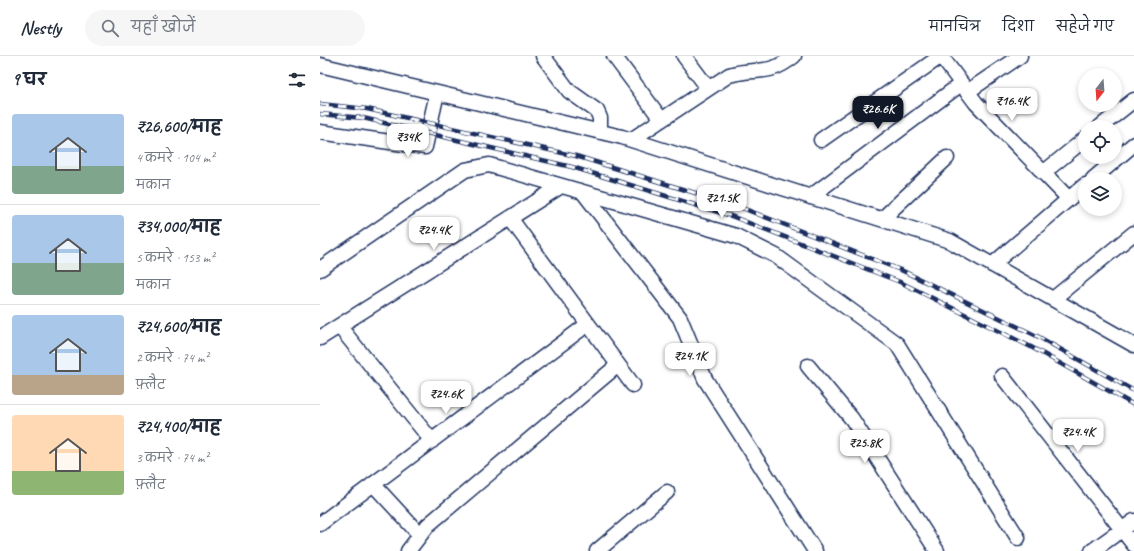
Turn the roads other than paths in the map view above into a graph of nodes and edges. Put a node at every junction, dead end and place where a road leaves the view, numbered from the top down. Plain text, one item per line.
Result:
1 (543, 56) edge
2 (614, 56) edge
3 (684, 56) edge
4 (794, 56) edge
5 (941, 56) edge
6 (1020, 56) edge
7 (320, 64) edge
8 (708, 88) junction
9 (964, 88) junction
10 (437, 93) junction
11 (1134, 100) edge
12 (661, 119) junction
13 (1109, 120) edge
14 (320, 132) edge
15 (600, 132) junction
16 (630, 140) junction
17 (821, 140) dead end
18 (1078, 144) edge
19 (1134, 144) edge
20 (947, 158) dead end
21 (1043, 172) junction
22 (1101, 172) edge
23 (561, 186) junction
24 (583, 192) junction
25 (1078, 192) edge
26 (810, 197) junction
27 (1069, 199) junction
28 (510, 218) junction
29 (882, 219) junction
30 (1134, 233) edge
31 (992, 264) junction
32 (320, 269) edge
33 (1053, 299) junction
34 (588, 324) junction
35 (339, 326) junction
36 (320, 338) edge
37 (1131, 340) edge
38 (618, 364) junction
39 (808, 366) dead end
40 (1002, 376) dead end
41 (633, 385) dead end
42 (432, 441) junction
43 (373, 484) junction
44 (667, 492) dead end
45 (1134, 521) edge
46 (320, 524) edge
47 (1122, 530) junction
48 (420, 535) junction
49 (1018, 538) dead end
50 (1134, 545) edge
51 (408, 551) edge
52 (597, 551) edge
53 (815, 551) edge
54 (937, 551) edge
55 (1092, 551) edge

1 - 15 street
2 - 12 street
3 - 8 street
4 - 8 street
5 - 9 street
5 - 17 street
6 - 9 street
7 - 10 street
8 - 12 street
9 - 21 street
9 - 26 street
10 - 14 street
10 - 15 street
11 - 13 street
12 - 16 street
15 - 16 street
16 - 26 street
18 - 21 street
19 - 22 street
20 - 29 street
21 - 27 street
23 - 24 street
23 - 28 street
23 - 32 street
24 - 49 street
24 - 53 street
25 - 27 street
26 - 29 street
27 - 31 street
28 - 34 street
28 - 35 street
29 - 31 street
30 - 33 street
31 - 33 street
33 - 37 street
34 - 38 street
34 - 42 street
35 - 36 street
35 - 42 street
38 - 41 street
38 - 48 street
39 - 54 street
40 - 47 street
42 - 43 street
43 - 46 street
43 - 48 street
44 - 52 street
45 - 47 street
47 - 50 street
47 - 55 street
48 - 51 street

